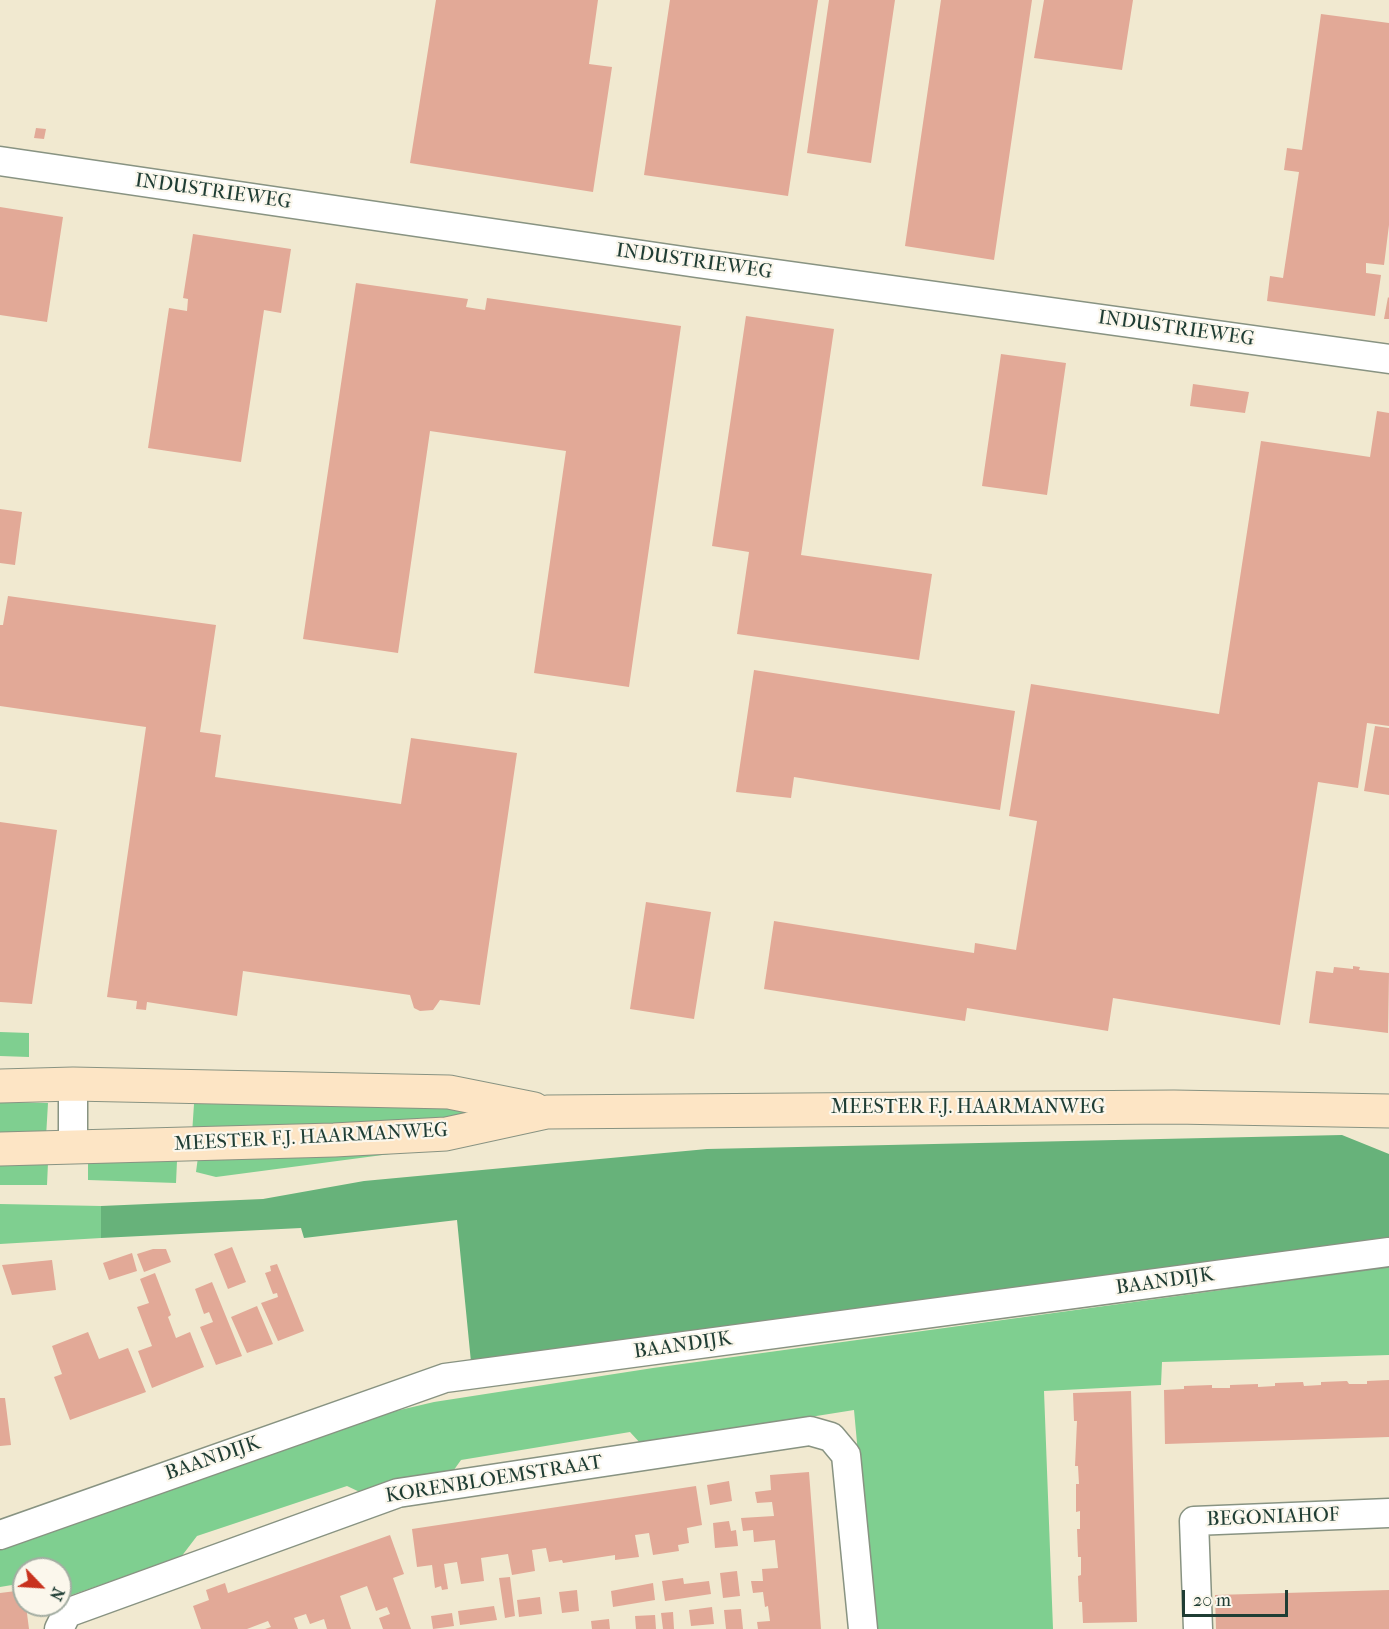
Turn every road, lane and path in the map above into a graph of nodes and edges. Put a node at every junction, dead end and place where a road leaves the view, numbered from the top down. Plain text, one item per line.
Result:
1 (0, 161) edge
2 (1389, 359) edge
3 (74, 1084) junction
4 (0, 1086) edge
5 (1389, 1111) edge
6 (548, 1112) junction
7 (73, 1148) junction
8 (0, 1149) edge
9 (1389, 1252) edge
10 (1389, 1513) edge
11 (0, 1535) edge
12 (63, 1621) edge
13 (863, 1629) edge
14 (1198, 1629) edge

1 - 2 street, INDUSTRIEWEG
3 - 4 main road, MEESTER F.J. HAARMANWEG
3 - 6 main road, MEESTER F.J. HAARMANWEG
3 - 7 street
5 - 6 main road, MEESTER F.J. HAARMANWEG
6 - 7 main road, MEESTER F.J. HAARMANWEG
7 - 8 main road, MEESTER F.J. HAARMANWEG
9 - 11 street, BAANDIJK
10 - 14 street, BEGONIAHOF
12 - 13 street, KORENBLOEMSTRAAT

